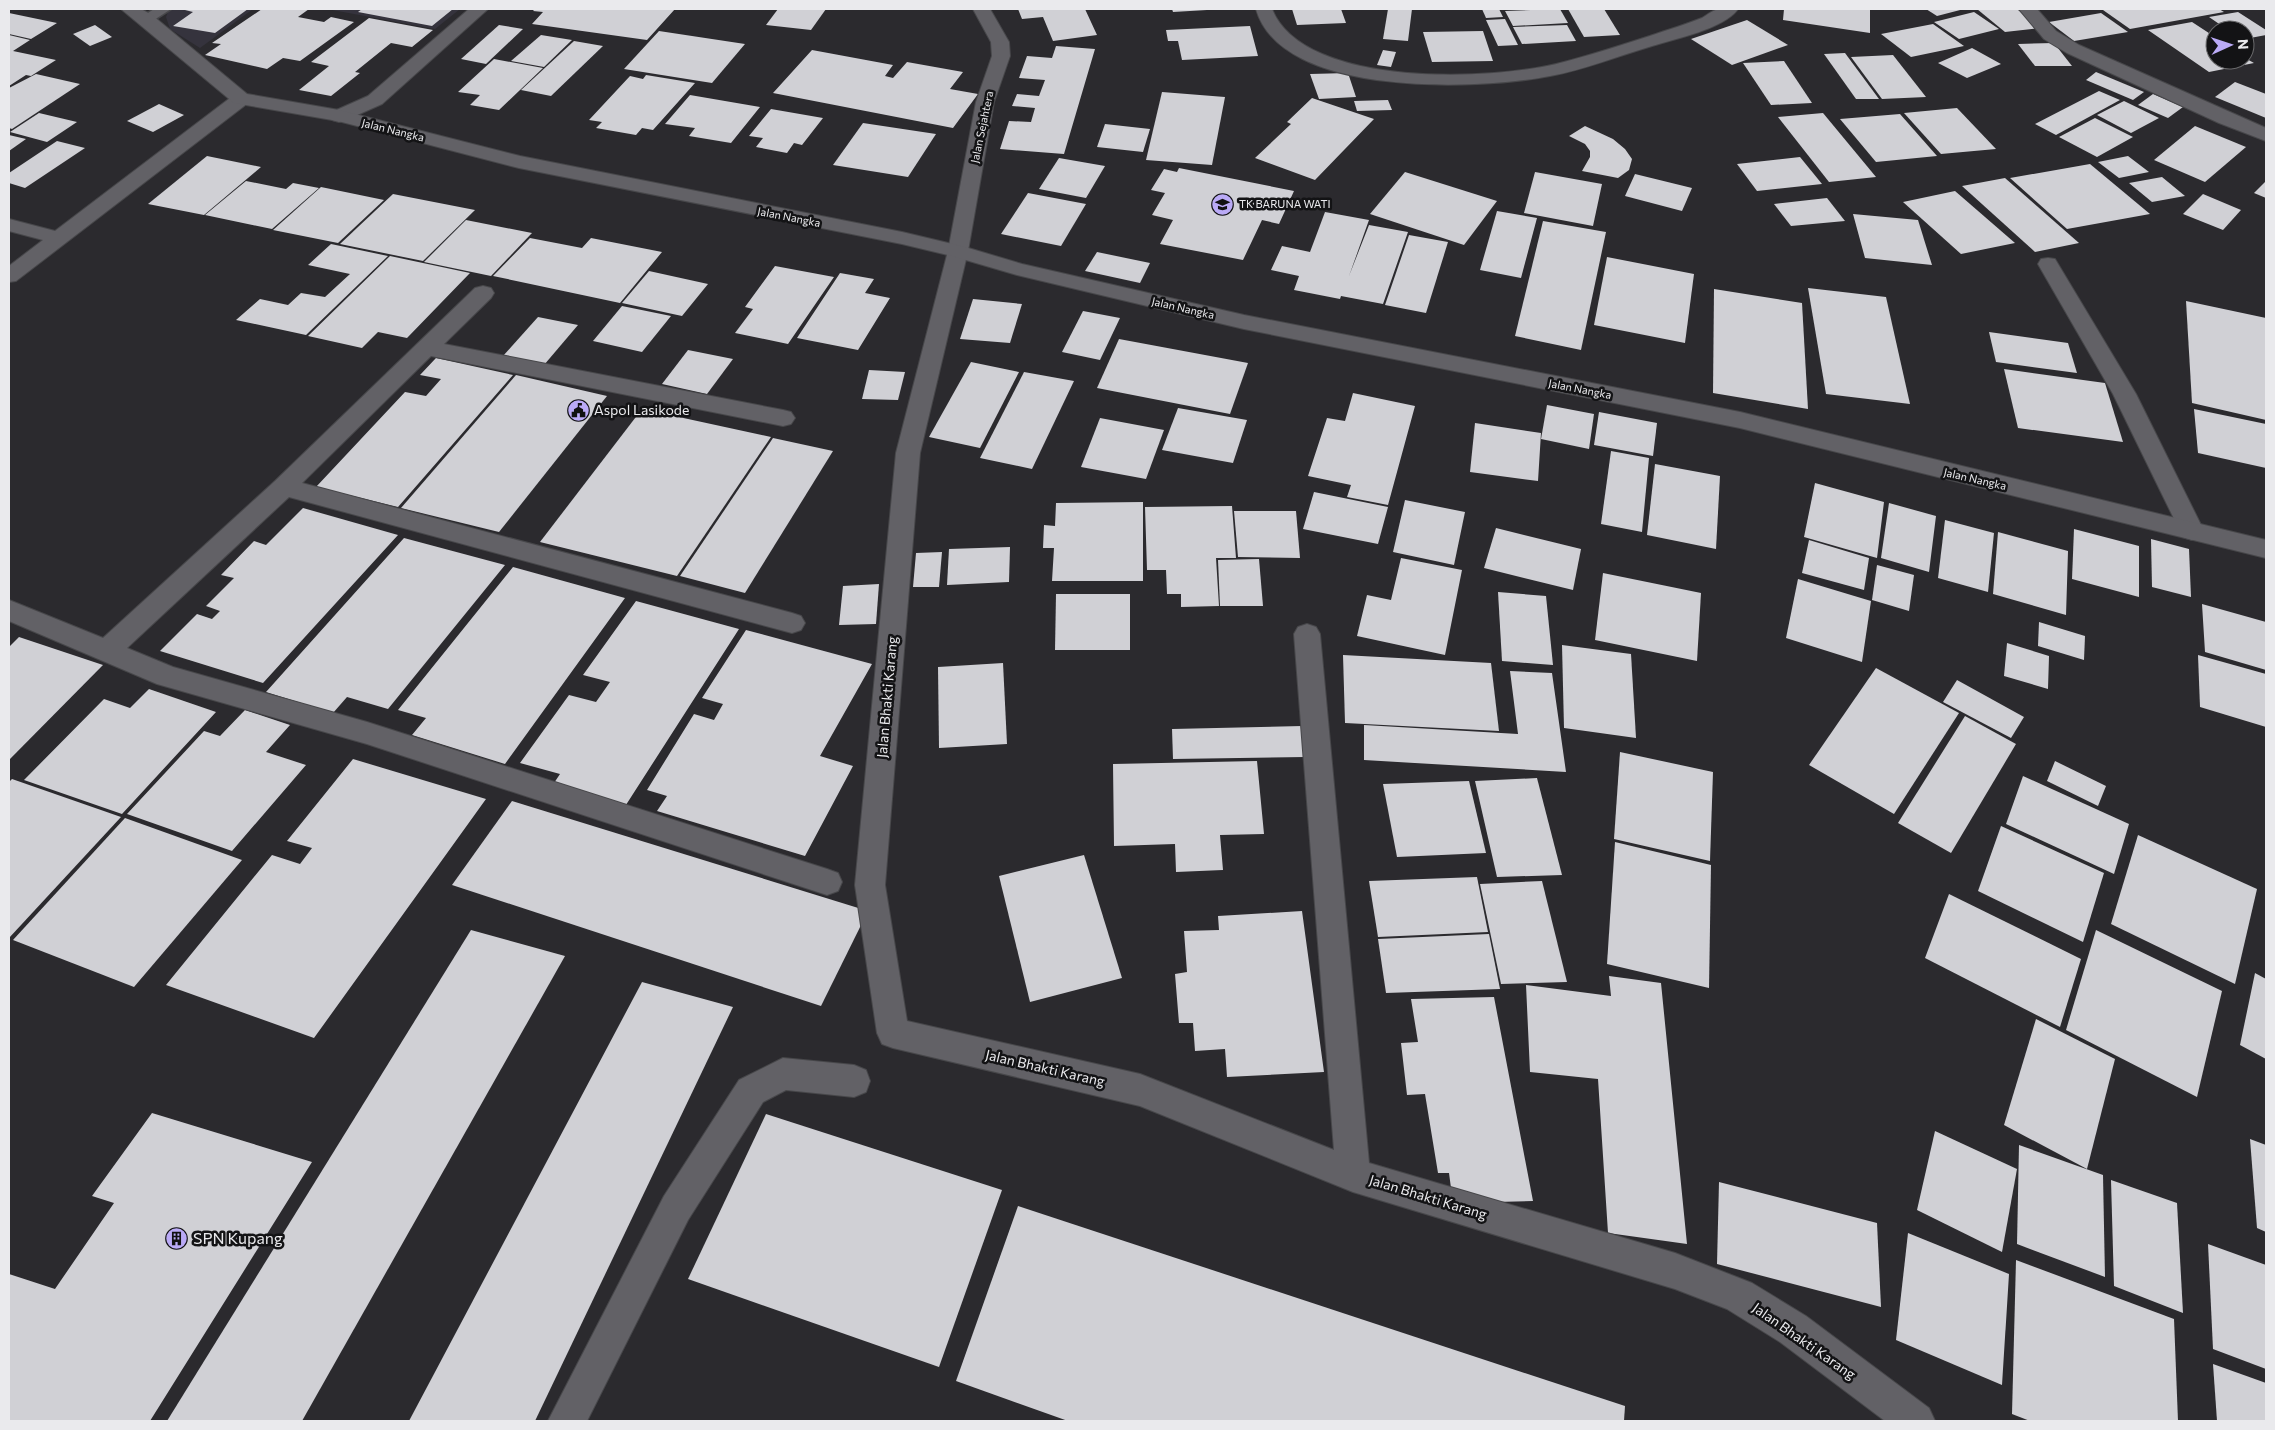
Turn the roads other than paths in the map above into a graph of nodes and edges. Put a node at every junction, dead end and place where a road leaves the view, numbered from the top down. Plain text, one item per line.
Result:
1 (479, 9) edge
2 (982, 9) edge
3 (1264, 9) edge
4 (1729, 9) edge
5 (2028, 9) edge
6 (146, 12) edge
7 (241, 99) junction
8 (339, 116) junction
9 (2266, 134) edge
10 (9, 225) edge
11 (58, 238) junction
12 (958, 251) junction
13 (2048, 264) dead end
14 (9, 276) edge
15 (484, 293) dead end
16 (427, 348) junction
17 (784, 418) dead end
18 (284, 487) junction
19 (2192, 531) junction
20 (2266, 548) edge
21 (9, 610) edge
22 (792, 623) dead end
23 (1308, 634) dead end
24 (106, 650) junction
25 (827, 882) dead end
26 (854, 1081) dead end
27 (1353, 1175) junction
28 (567, 1421) edge
29 (1916, 1421) edge

1 - 8 street
2 - 12 street, Jalan Sejahtera
3 - 4 street
5 - 9 street
6 - 7 street
7 - 8 street, Jalan Nangka
7 - 11 street
8 - 12 street, Jalan Nangka
10 - 11 street
11 - 14 street
12 - 19 street, Jalan Nangka
12 - 27 street, Jalan Bhakti Karang
13 - 19 street
15 - 16 street
16 - 17 street
16 - 18 street
18 - 22 street
18 - 24 street
19 - 20 street, Jalan Nangka
21 - 24 street
23 - 27 street
24 - 25 street
26 - 28 street
27 - 29 street, Jalan Bhakti Karang

